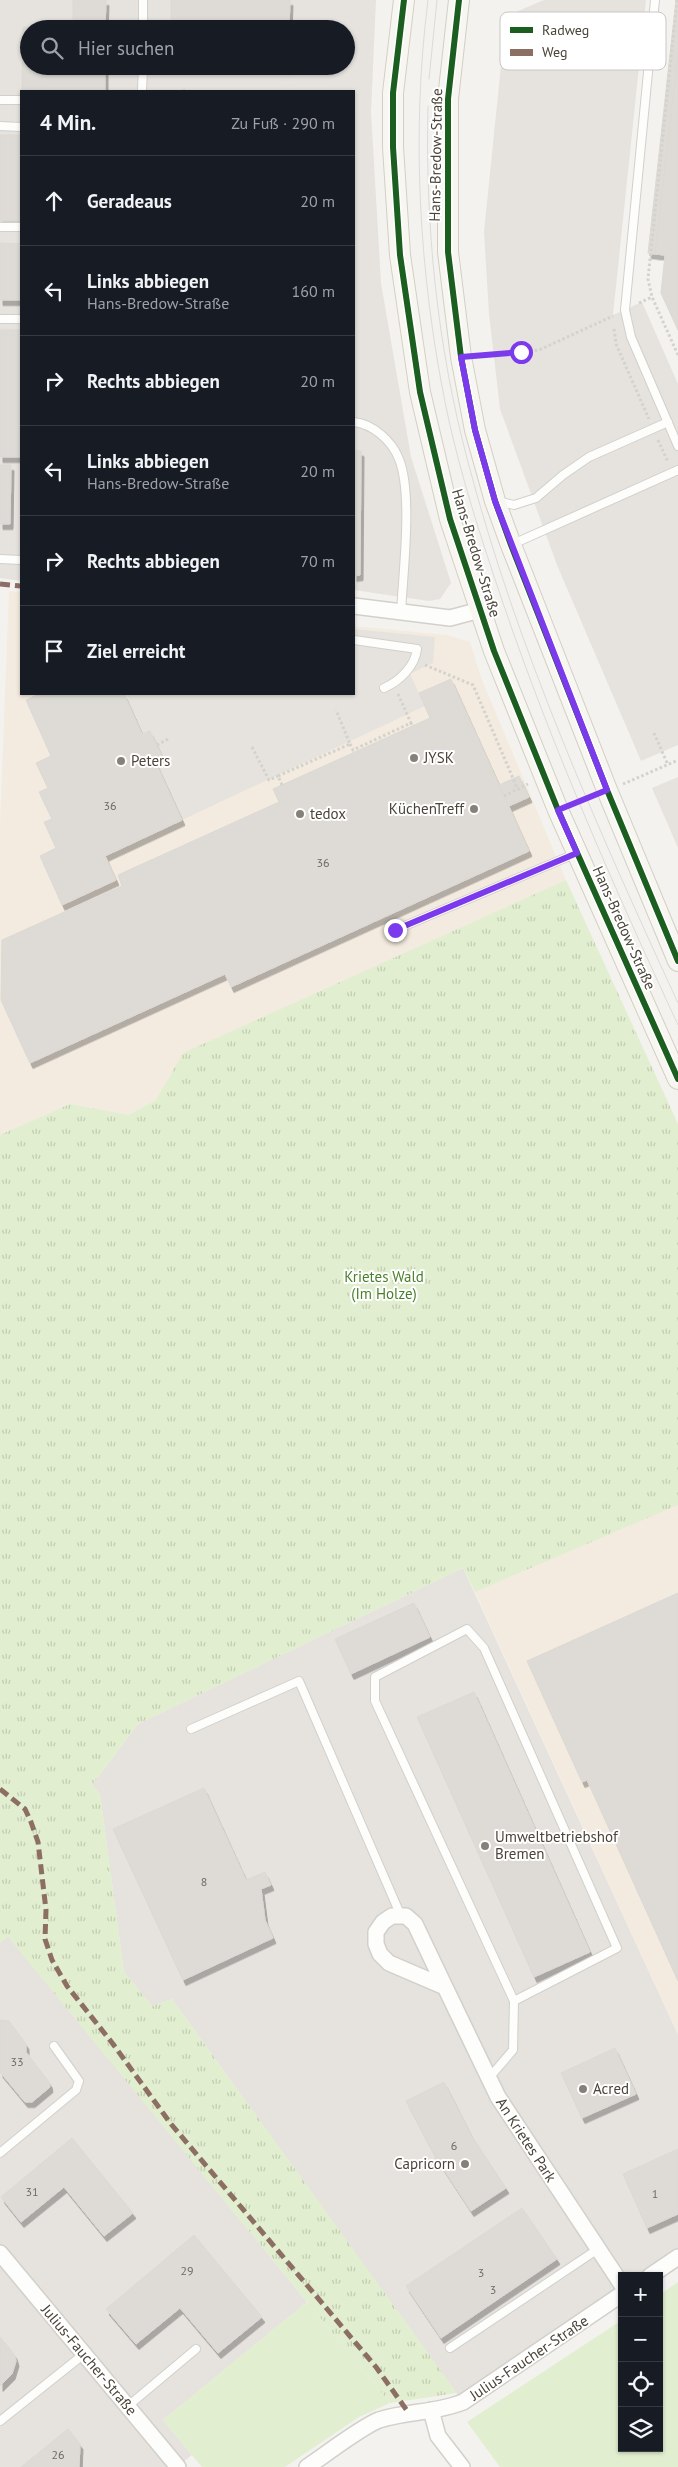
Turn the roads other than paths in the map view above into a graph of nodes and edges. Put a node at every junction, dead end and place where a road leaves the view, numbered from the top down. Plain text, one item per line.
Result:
1 (143, 0) edge
2 (404, 0) edge
3 (459, 0) edge
4 (143, 20) edge
5 (648, 70) edge
6 (142, 75) edge
7 (142, 90) edge
8 (0, 100) edge
9 (20, 100) edge
10 (0, 126) edge
11 (20, 127) edge
12 (0, 227) edge
13 (20, 228) edge
14 (20, 319) edge
15 (0, 320) edge
16 (355, 422) edge
17 (668, 422) junction
18 (678, 446) edge
19 (675, 471) edge
20 (495, 501) junction
21 (511, 545) junction
22 (0, 559) edge
23 (20, 560) edge
24 (355, 606) edge
25 (480, 610) junction
26 (401, 612) junction
27 (355, 640) edge
28 (384, 688) dead end
29 (577, 853) junction
30 (395, 930) dead end
31 (678, 961) edge
32 (678, 1079) edge
33 (191, 1729) dead end
34 (401, 1916) junction
35 (445, 1987) junction
36 (514, 2001) junction
37 (54, 2046) dead end
38 (489, 2078) junction
39 (0, 2154) edge
40 (598, 2249) junction
41 (0, 2253) edge
42 (678, 2257) edge
43 (656, 2272) edge
44 (618, 2279) edge
45 (618, 2297) edge
46 (450, 2348) dead end
47 (196, 2349) dead end
48 (84, 2354) junction
49 (128, 2406) junction
50 (431, 2410) junction
51 (0, 2421) edge
52 (178, 2467) edge
53 (307, 2467) edge
54 (462, 2467) edge

1 - 4 lane
2 - 25 main road, Hans-Bredow-Straße
3 - 20 main road, Hans-Bredow-Straße
5 - 17 lane
6 - 7 lane
8 - 9 lane
10 - 11 lane
12 - 13 lane
14 - 15 lane
16 - 26 lane
17 - 18 lane
17 - 20 lane
19 - 21 lane
20 - 21 main road, Hans-Bredow-Straße
21 - 31 main road, Hans-Bredow-Straße
22 - 23 lane
24 - 26 street
25 - 26 street
25 - 29 main road, Hans-Bredow-Straße
27 - 28 lane
29 - 30 lane
29 - 32 main road, Hans-Bredow-Straße
33 - 34 lane
34 - 35 street, An Krietes Park
34 - 35 street
35 - 38 street, An Krietes Park
36 - 36 lane
36 - 38 lane
37 - 39 lane
38 - 40 street, An Krietes Park
40 - 44 street, An Krietes Park
40 - 46 lane
41 - 48 street, Julius-Faucher-Straße
42 - 43 street
45 - 50 street, Julius-Faucher-Straße
47 - 49 lane
48 - 49 street, Julius-Faucher-Straße
48 - 51 lane
49 - 52 street, Julius-Faucher-Straße
50 - 53 street, Julius-Faucher-Straße
50 - 54 street

